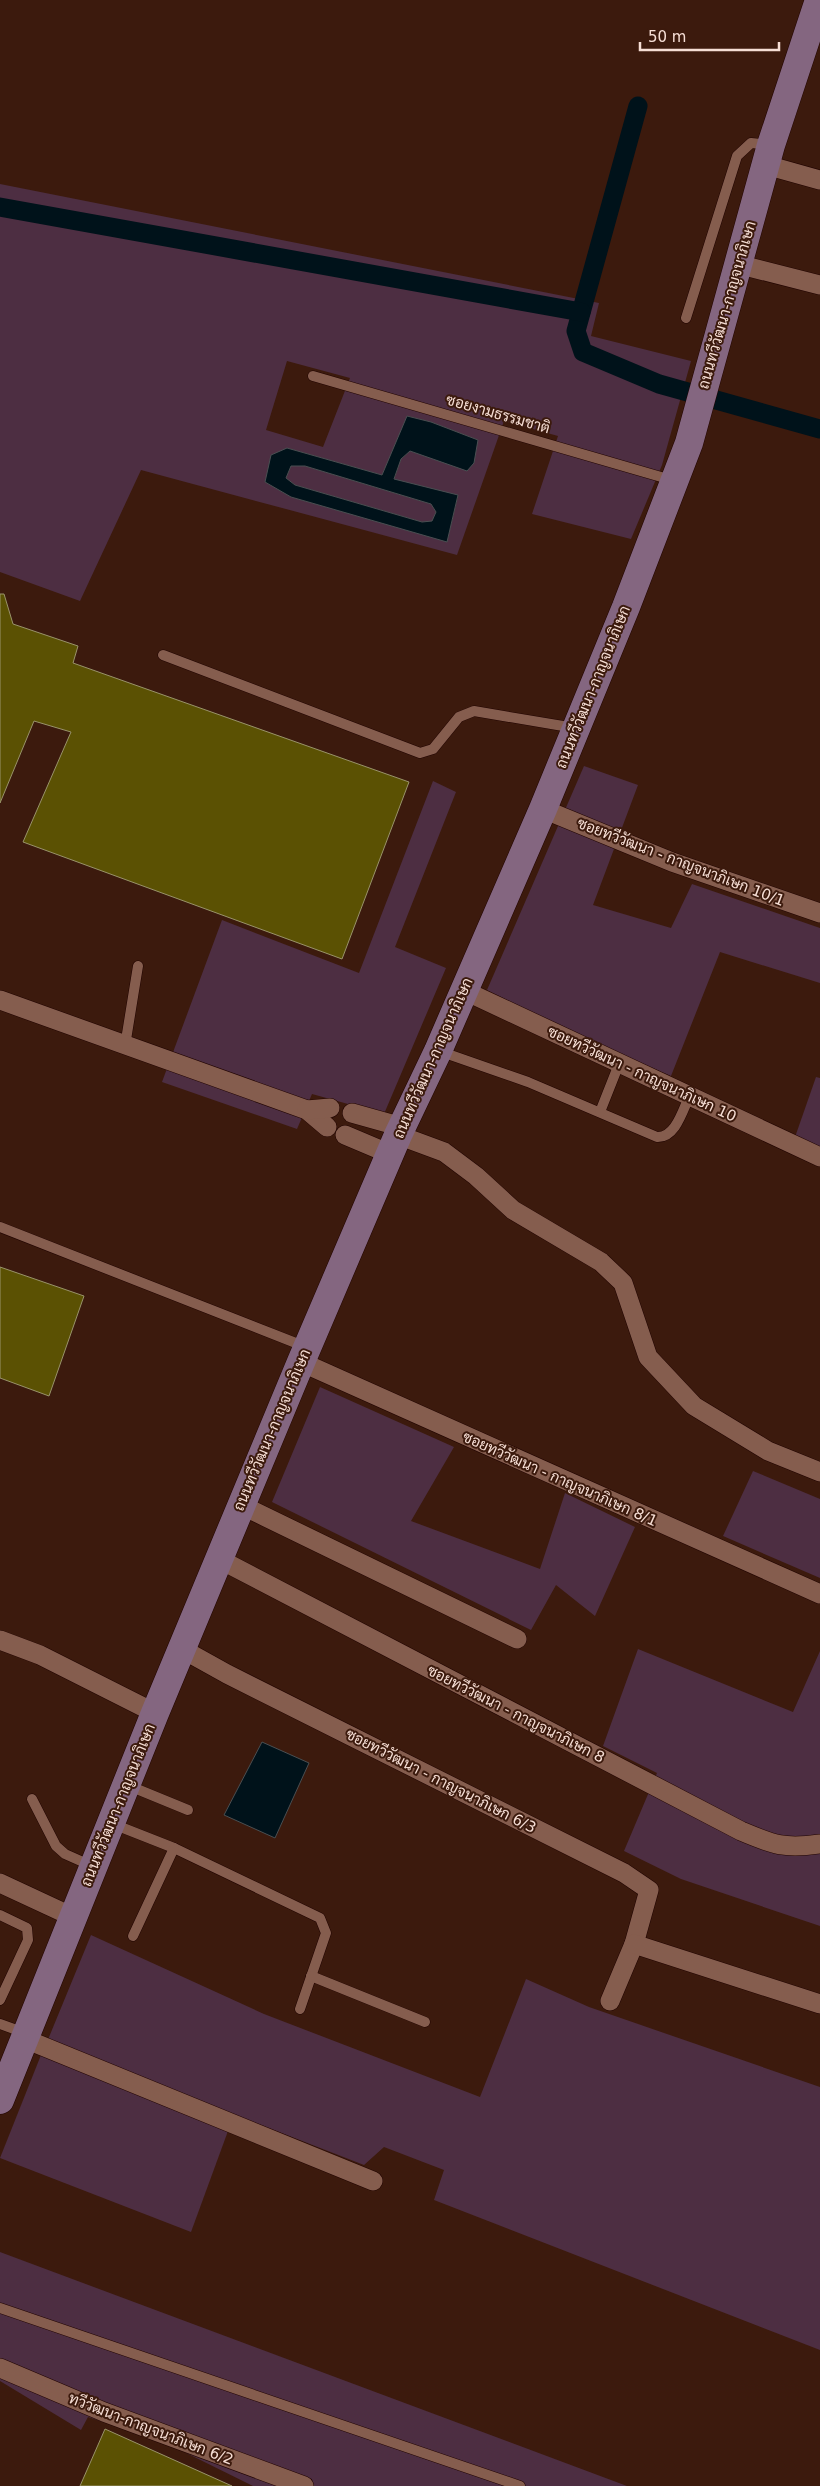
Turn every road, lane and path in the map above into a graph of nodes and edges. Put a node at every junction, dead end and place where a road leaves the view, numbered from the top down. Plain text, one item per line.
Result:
1 (819, 0) edge
2 (769, 155) junction
3 (820, 180) edge
4 (737, 264) junction
5 (820, 285) edge
6 (686, 318) dead end
7 (313, 376) dead end
8 (675, 481) junction
9 (163, 655) dead end
10 (576, 728) junction
11 (543, 809) junction
12 (820, 913) edge
13 (138, 966) dead end
14 (463, 990) junction
15 (0, 1000) edge
16 (125, 1046) junction
17 (438, 1051) junction
18 (619, 1064) junction
19 (690, 1095) junction
20 (330, 1108) dead end
21 (307, 1110) junction
22 (600, 1112) junction
23 (352, 1113) dead end
24 (327, 1127) dead end
25 (345, 1135) dead end
26 (397, 1139) junction
27 (820, 1157) edge
28 (0, 1226) edge
29 (304, 1354) junction
30 (820, 1472) edge
31 (241, 1505) junction
32 (219, 1559) junction
33 (820, 1594) edge
34 (517, 1639) dead end
35 (0, 1640) edge
36 (182, 1649) junction
37 (155, 1713) junction
38 (127, 1785) junction
39 (32, 1799) dead end
40 (188, 1810) dead end
41 (111, 1823) junction
42 (820, 1844) edge
43 (174, 1848) junction
44 (94, 1867) junction
45 (0, 1883) edge
46 (0, 1914) edge
47 (73, 1917) junction
48 (133, 1936) dead end
49 (634, 1944) junction
50 (311, 1976) junction
51 (0, 2000) edge
52 (610, 2001) dead end
53 (820, 2004) edge
54 (300, 2009) dead end
55 (425, 2022) dead end
56 (0, 2024) edge
57 (26, 2036) junction
58 (0, 2100) edge
59 (373, 2181) dead end
60 (0, 2308) edge
61 (0, 2368) edge
62 (304, 2486) edge
63 (520, 2486) edge

1 - 2 street, ถนนทวีวัฒนา-กาญจนาภิเษก
2 - 3 street
2 - 4 street, ถนนทวีวัฒนา-กาญจนาภิเษก
2 - 6 lane
4 - 5 street
4 - 8 street, ถนนทวีวัฒนา-กาญจนาภิเษก
7 - 8 lane, ซอยงามธรรมชาติ
8 - 10 street, ถนนทวีวัฒนา-กาญจนาภิเษก
9 - 10 lane
10 - 11 street, ถนนทวีวัฒนา-กาญจนาภิเษก
11 - 12 street, ซอยทวีวัฒนา - กาญจนาภิเษก 10/1
11 - 14 street, ถนนทวีวัฒนา-กาญจนาภิเษก
13 - 16 lane
14 - 17 street, ถนนทวีวัฒนา-กาญจนาภิเษก
14 - 18 street, ซอยทวีวัฒนา - กาญจนาภิเษก 10
15 - 16 street
16 - 21 street
17 - 22 lane
17 - 26 street, ถนนทวีวัฒนา-กาญจนาภิเษก
18 - 19 street, ซอยทวีวัฒนา - กาญจนาภิเษก 10
18 - 22 lane
19 - 22 lane
19 - 27 street, ซอยทวีวัฒนา - กาญจนาภิเษก 10
20 - 21 street
21 - 24 street
23 - 26 street
25 - 26 street
26 - 29 street, ถนนทวีวัฒนา-กาญจนาภิเษก
26 - 30 street
28 - 29 lane
29 - 31 street, ถนนทวีวัฒนา-กาญจนาภิเษก
29 - 33 street, ซอยทวีวัฒนา - กาญจนาภิเษก 8/1
31 - 32 street, ถนนทวีวัฒนา-กาญจนาภิเษก
31 - 34 street
32 - 36 street, ถนนทวีวัฒนา-กาญจนาภิเษก
32 - 42 street, ซอยทวีวัฒนา - กาญจนาภิเษก 8
35 - 37 street
36 - 37 street, ถนนทวีวัฒนา-กาญจนาภิเษก
36 - 49 street, ซอยทวีวัฒนา - กาญจนาภิเษก 6/3
37 - 38 street, ถนนทวีวัฒนา-กาญจนาภิเษก
38 - 40 lane
38 - 41 street, ถนนทวีวัฒนา-กาญจนาภิเษก
39 - 44 lane
41 - 43 lane
41 - 44 street, ถนนทวีวัฒนา-กาญจนาภิเษก
43 - 48 lane
43 - 50 lane
44 - 47 street, ถนนทวีวัฒนา-กาญจนาภิเษก
45 - 47 street
46 - 51 lane
47 - 57 street, ถนนทวีวัฒนา-กาญจนาภิเษก
49 - 52 street, ซอยทวีวัฒนา - กาญจนาภิเษก 6/3
49 - 53 street
50 - 54 lane
50 - 55 lane
56 - 57 lane
57 - 58 street, ถนนทวีวัฒนา-กาญจนาภิเษก
57 - 59 street
60 - 63 lane
61 - 62 street, ทวีวัฒนา-กาญจนาภิเษก 6/2

